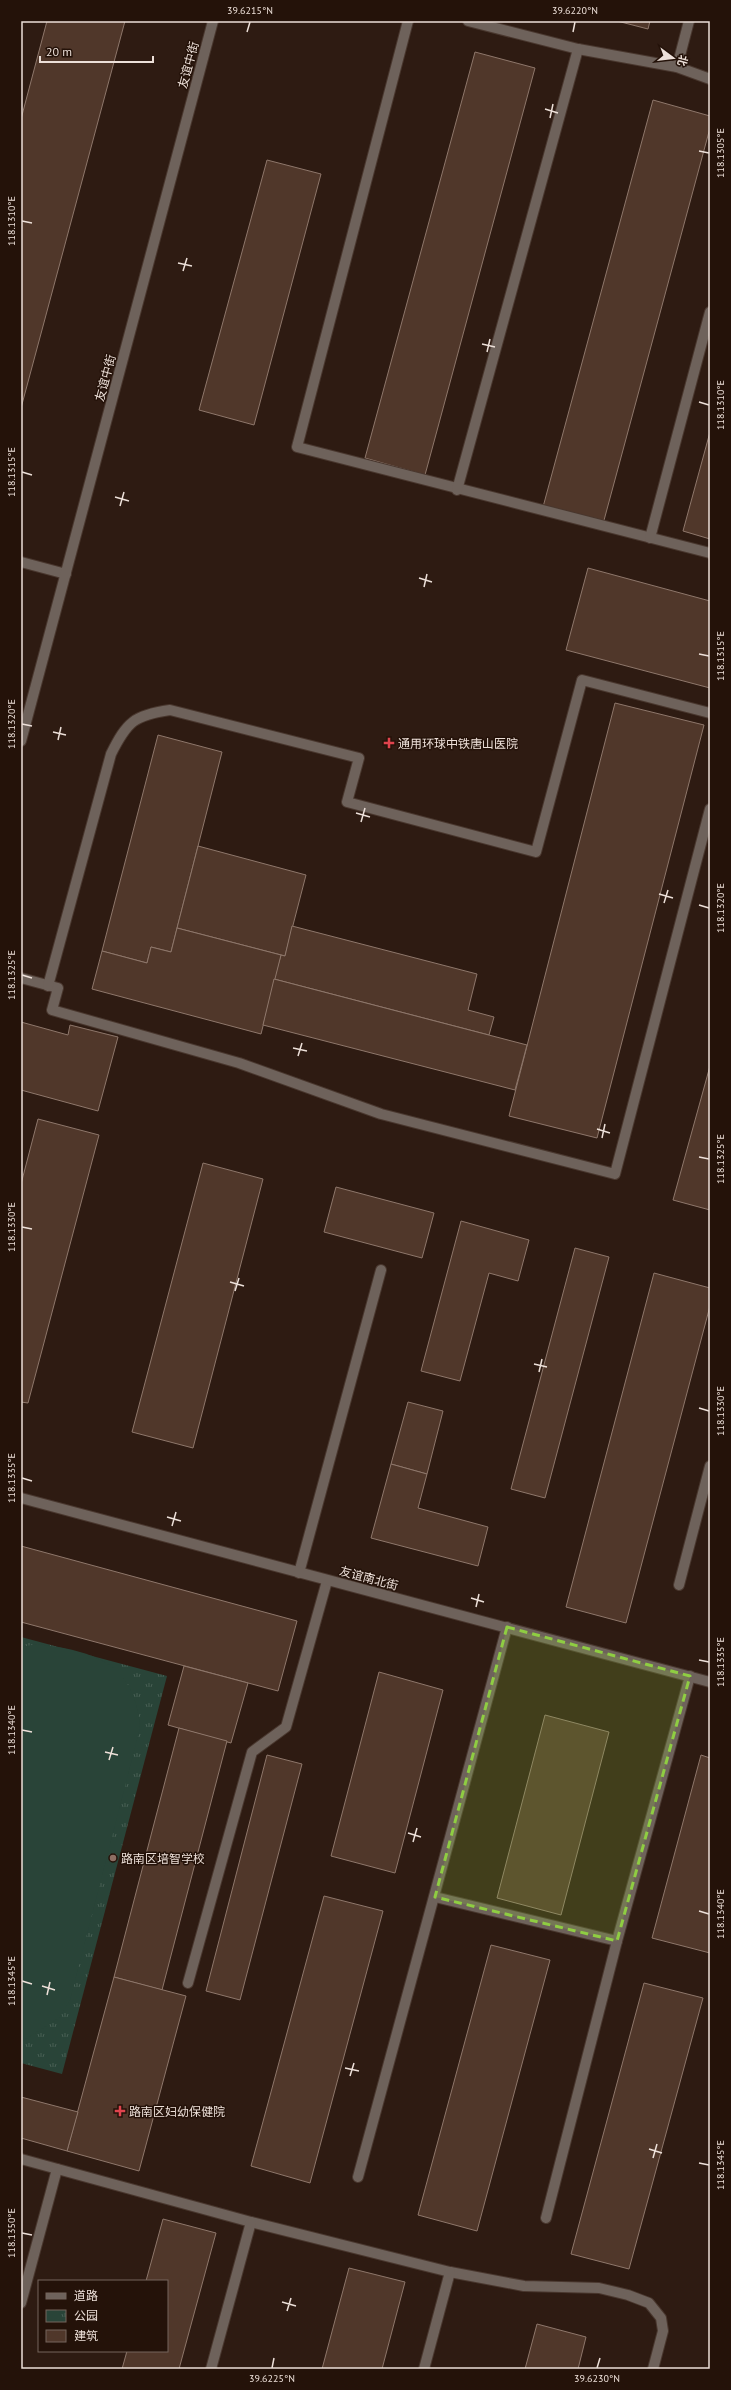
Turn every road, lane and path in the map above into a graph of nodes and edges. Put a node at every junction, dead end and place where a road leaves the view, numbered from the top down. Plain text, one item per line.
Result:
1 (213, 21) edge
2 (408, 21) edge
3 (468, 21) edge
4 (689, 21) edge
5 (481, 23) edge
6 (578, 49) junction
7 (677, 67) junction
8 (710, 79) edge
9 (710, 312) edge
10 (457, 490) junction
11 (650, 538) junction
12 (710, 553) edge
13 (21, 562) edge
14 (66, 574) junction
15 (710, 713) edge
16 (21, 741) edge
17 (710, 809) edge
18 (21, 978) edge
19 (48, 986) junction
20 (381, 1270) dead end
21 (710, 1466) edge
22 (21, 1498) edge
23 (299, 1572) junction
24 (327, 1581) junction
25 (679, 1585) dead end
26 (507, 1627) junction
27 (690, 1676) junction
28 (710, 1682) edge
29 (434, 1897) junction
30 (617, 1942) junction
31 (188, 1983) dead end
32 (21, 2159) edge
33 (57, 2169) junction
34 (358, 2177) dead end
35 (546, 2218) dead end
36 (251, 2222) junction
37 (450, 2272) junction
38 (21, 2303) edge
39 (211, 2369) edge
40 (424, 2369) edge
41 (653, 2369) edge

1 - 14 street, 友谊中街
2 - 10 street
3 - 5 street
4 - 7 street
5 - 6 street
6 - 7 street
6 - 10 street
7 - 8 street
9 - 11 street
10 - 11 street
11 - 12 street
13 - 14 street
14 - 16 street, 友谊中街
15 - 19 street
17 - 19 street
18 - 19 street
20 - 23 street
21 - 25 street
22 - 23 street, 友谊南北街
23 - 24 street, 友谊南北街
24 - 26 street, 友谊南北街
24 - 31 street
26 - 27 street, 友谊南北街
26 - 29 street
27 - 28 street, 友谊南北街
27 - 30 street
29 - 30 street
29 - 34 street
30 - 35 street
32 - 33 street
33 - 36 street
33 - 38 street
36 - 37 street
36 - 39 street
37 - 40 street
37 - 41 street

